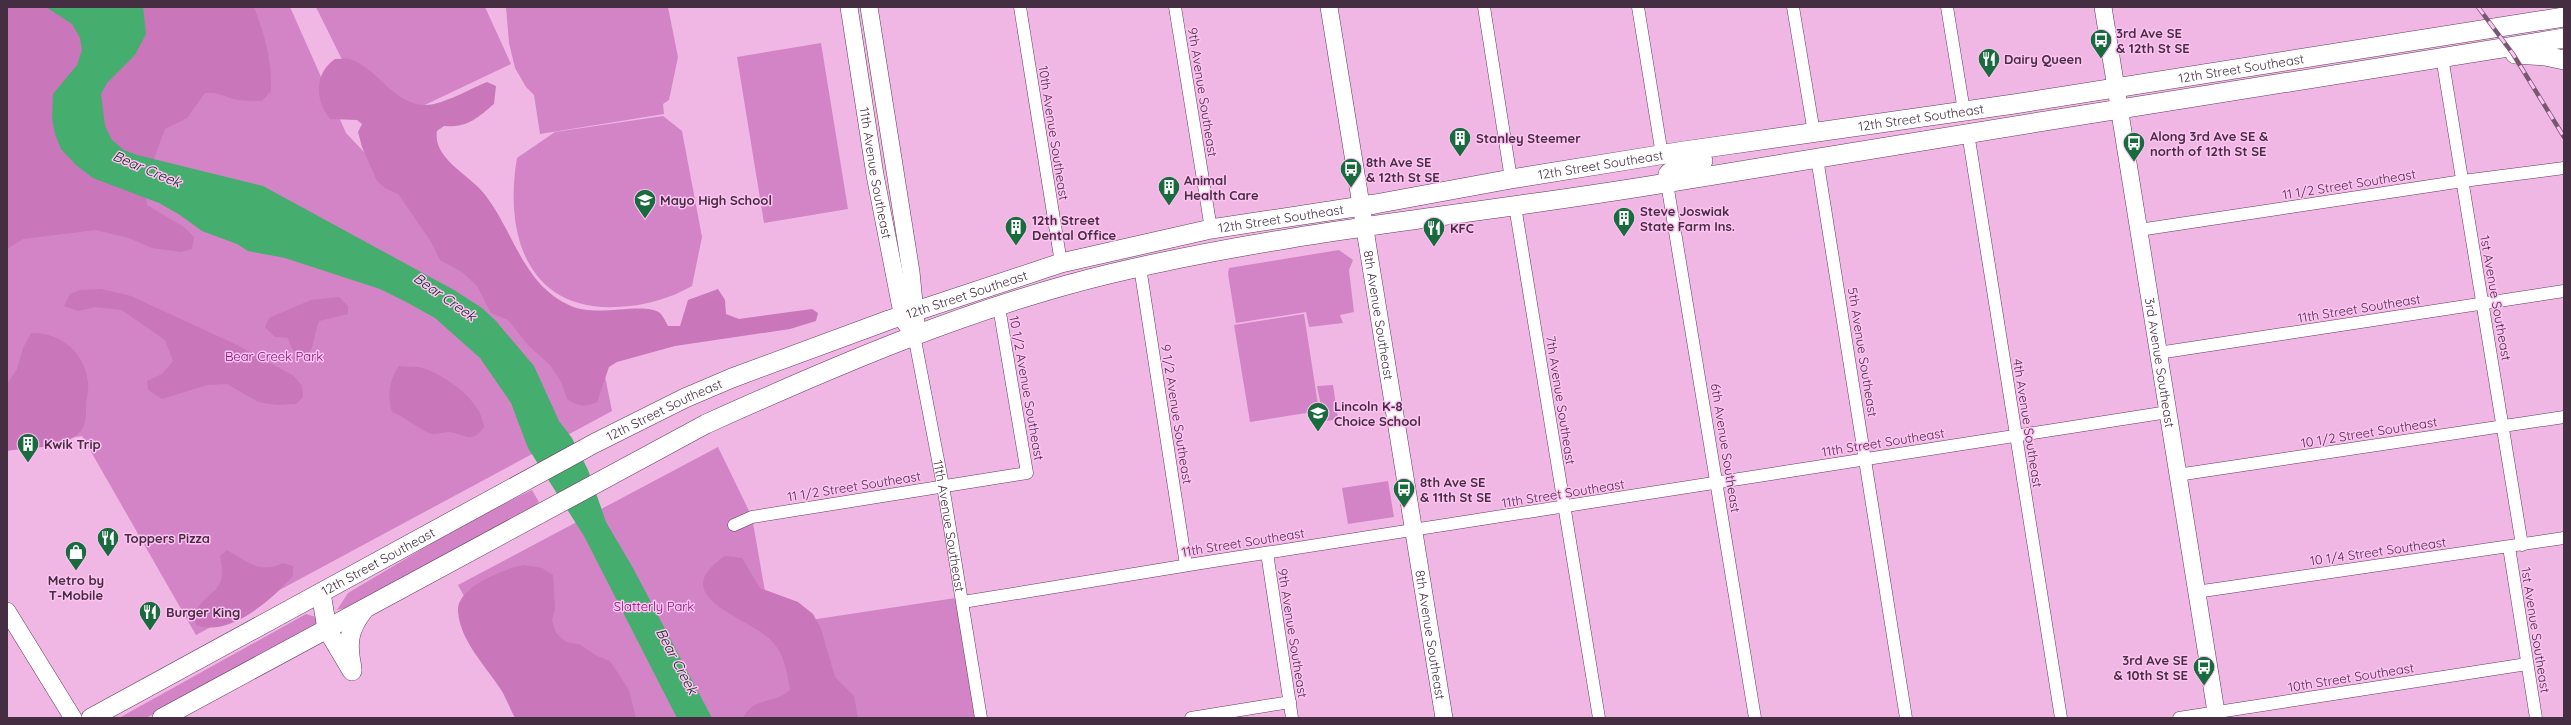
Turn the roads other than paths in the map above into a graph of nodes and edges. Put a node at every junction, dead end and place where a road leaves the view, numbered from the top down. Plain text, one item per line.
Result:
1 (849, 7) edge
2 (869, 7) edge
3 (1020, 7) edge
4 (1175, 7) edge
5 (1329, 7) edge
6 (1484, 7) edge
7 (1638, 7) edge
8 (1793, 7) edge
9 (1947, 7) edge
10 (2103, 7) edge
11 (2549, 7) edge
12 (2564, 17) edge
13 (2499, 28) junction
14 (2564, 38) edge
15 (2449, 56) junction
16 (2564, 60) edge
17 (2116, 88) junction
18 (2120, 109) junction
19 (1964, 111) junction
20 (1814, 133) junction
21 (1968, 133) junction
22 (1744, 142) junction
23 (1662, 154) junction
24 (1817, 158) junction
25 (2564, 168) edge
26 (1511, 179) junction
27 (2462, 181) junction
28 (1667, 183) junction
29 (1584, 196) junction
30 (1362, 206) junction
31 (1515, 206) junction
32 (1365, 228) junction
33 (1211, 229) junction
34 (2139, 230) junction
35 (1061, 263) junction
36 (1140, 267) junction
37 (2564, 291) edge
38 (2483, 303) junction
39 (999, 307) junction
40 (909, 313) junction
41 (914, 335) junction
42 (2158, 353) junction
43 (2168, 412) junction
44 (2564, 417) edge
45 (2504, 426) junction
46 (2016, 435) junction
47 (1866, 459) junction
48 (1027, 473) joint
49 (2177, 475) junction
50 (1718, 483) junction
51 (944, 486) junction
52 (1564, 507) junction
53 (734, 525) dead end
54 (1413, 530) junction
55 (2564, 538) edge
56 (2522, 545) junction
57 (2509, 547) junction
58 (1267, 553) junction
59 (1186, 565) junction
60 (2196, 592) junction
61 (321, 593) junction
62 (963, 602) junction
63 (365, 608) junction
64 (7, 611) edge
65 (327, 629) junction
66 (2527, 664) junction
67 (1290, 702) junction
68 (2216, 715) edge
69 (73, 718) edge
70 (91, 718) edge
71 (162, 718) edge
72 (981, 718) edge
73 (1191, 718) edge
74 (1292, 718) edge
75 (1444, 718) edge
76 (1599, 718) edge
77 (1755, 718) edge
78 (1906, 718) edge
79 (2061, 718) edge
80 (2179, 718) edge
81 (2536, 718) edge

1 - 40 main road, 11th Avenue Southeast
2 - 40 main road, 11th Avenue Southeast
3 - 35 street, 10th Avenue Southeast
4 - 33 street, 9th Avenue Southeast
5 - 30 main road, 8th Avenue Southeast
6 - 26 street
7 - 23 street
8 - 20 street
9 - 19 street
10 - 17 main road, 3rd Avenue Southeast
11 - 13 main road
12 - 13 main road, 12th Street Southeast
13 - 17 main road, 12th Street Southeast
14 - 15 main road, 12th Street Southeast
15 - 16 main road
15 - 18 main road, 12th Street Southeast
15 - 27 street, 1st Avenue Southeast
17 - 18 main road, 3rd Avenue Southeast
17 - 19 main road, 12th Street Southeast
18 - 21 main road, 12th Street Southeast
18 - 34 main road, 3rd Avenue Southeast
19 - 20 main road, 12th Street Southeast
20 - 22 main road, 12th Street Southeast
21 - 24 main road, 12th Street Southeast
21 - 46 street, 4th Avenue Southeast
22 - 23 main road, 12th Street Southeast
22 - 28 main road
23 - 26 main road, 12th Street Southeast
23 - 29 main road
24 - 28 main road, 12th Street Southeast
24 - 47 street, 5th Avenue Southeast
25 - 27 street, 11 1/2 Street Southeast
26 - 30 main road, 12th Street Southeast
27 - 34 street, 11 1/2 Street Southeast
27 - 38 street, 1st Avenue Southeast
28 - 29 main road, 12th Street Southeast
28 - 50 street, 6th Avenue Southeast
29 - 31 main road, 12th Street Southeast
30 - 32 main road, 8th Avenue Southeast
30 - 33 main road, 12th Street Southeast
31 - 32 main road, 12th Street Southeast
31 - 52 street, 7th Avenue Southeast
32 - 36 main road, 12th Street Southeast
32 - 54 main road, 8th Avenue Southeast
33 - 35 main road, 12th Street Southeast
34 - 42 main road, 3rd Avenue Southeast
35 - 40 main road, 12th Street Southeast
36 - 39 main road, 12th Street Southeast
36 - 59 street, 9 1/2 Avenue Southeast
37 - 38 street, 11th Street Southeast
38 - 42 street, 11th Street Southeast
38 - 45 street, 1st Avenue Southeast
39 - 41 main road, 12th Street Southeast
39 - 48 street, 10 1/2 Avenue Southeast
40 - 41 main road, 11th Avenue Southeast
40 - 61 main road, 12th Street Southeast
41 - 51 street, 11th Avenue Southeast
41 - 63 main road, 12th Street Southeast
42 - 43 main road, 3rd Avenue Southeast
43 - 46 street, 11th Street Southeast
43 - 49 main road, 3rd Avenue Southeast
44 - 45 street, 10 1/2 Street Southeast
45 - 49 street, 10 1/2 Street Southeast
45 - 56 street, 1st Avenue Southeast
46 - 47 street, 11th Street Southeast
46 - 79 street, 4th Avenue Southeast
47 - 50 street, 11th Street Southeast
47 - 78 street, 5th Avenue Southeast
48 - 51 street, 11 1/2 Street Southeast
49 - 60 main road, 3rd Avenue Southeast
50 - 52 street, 11th Street Southeast
50 - 77 street, 6th Avenue Southeast
51 - 53 street, 11 1/2 Street Southeast
51 - 62 street, 11th Avenue Southeast
52 - 54 street, 11th Street Southeast
52 - 76 street, 7th Avenue Southeast
54 - 58 street, 11th Street Southeast
54 - 75 main road, 8th Avenue Southeast
55 - 56 street, 10 1/4 Street Southeast
56 - 57 street, 10 1/4 Street Southeast
57 - 60 street, 10 1/4 Street Southeast
57 - 66 street, 1st Avenue Southeast
58 - 59 street, 11th Street Southeast
58 - 67 street, 9th Avenue Southeast
59 - 62 street, 11th Street Southeast
60 - 68 main road, 3rd Avenue Southeast
61 - 65 main road
61 - 70 main road, 12th Street Southeast
62 - 72 street, 11th Avenue Southeast
63 - 65 main road, 12th Street Southeast
63 - 65 main road
64 - 69 main road
65 - 71 main road, 12th Street Southeast
66 - 68 street, 10th Street Southeast
66 - 81 street, 1st Avenue Southeast
67 - 73 street
67 - 74 street, 9th Avenue Southeast
68 - 80 street, 10th Street Southeast

